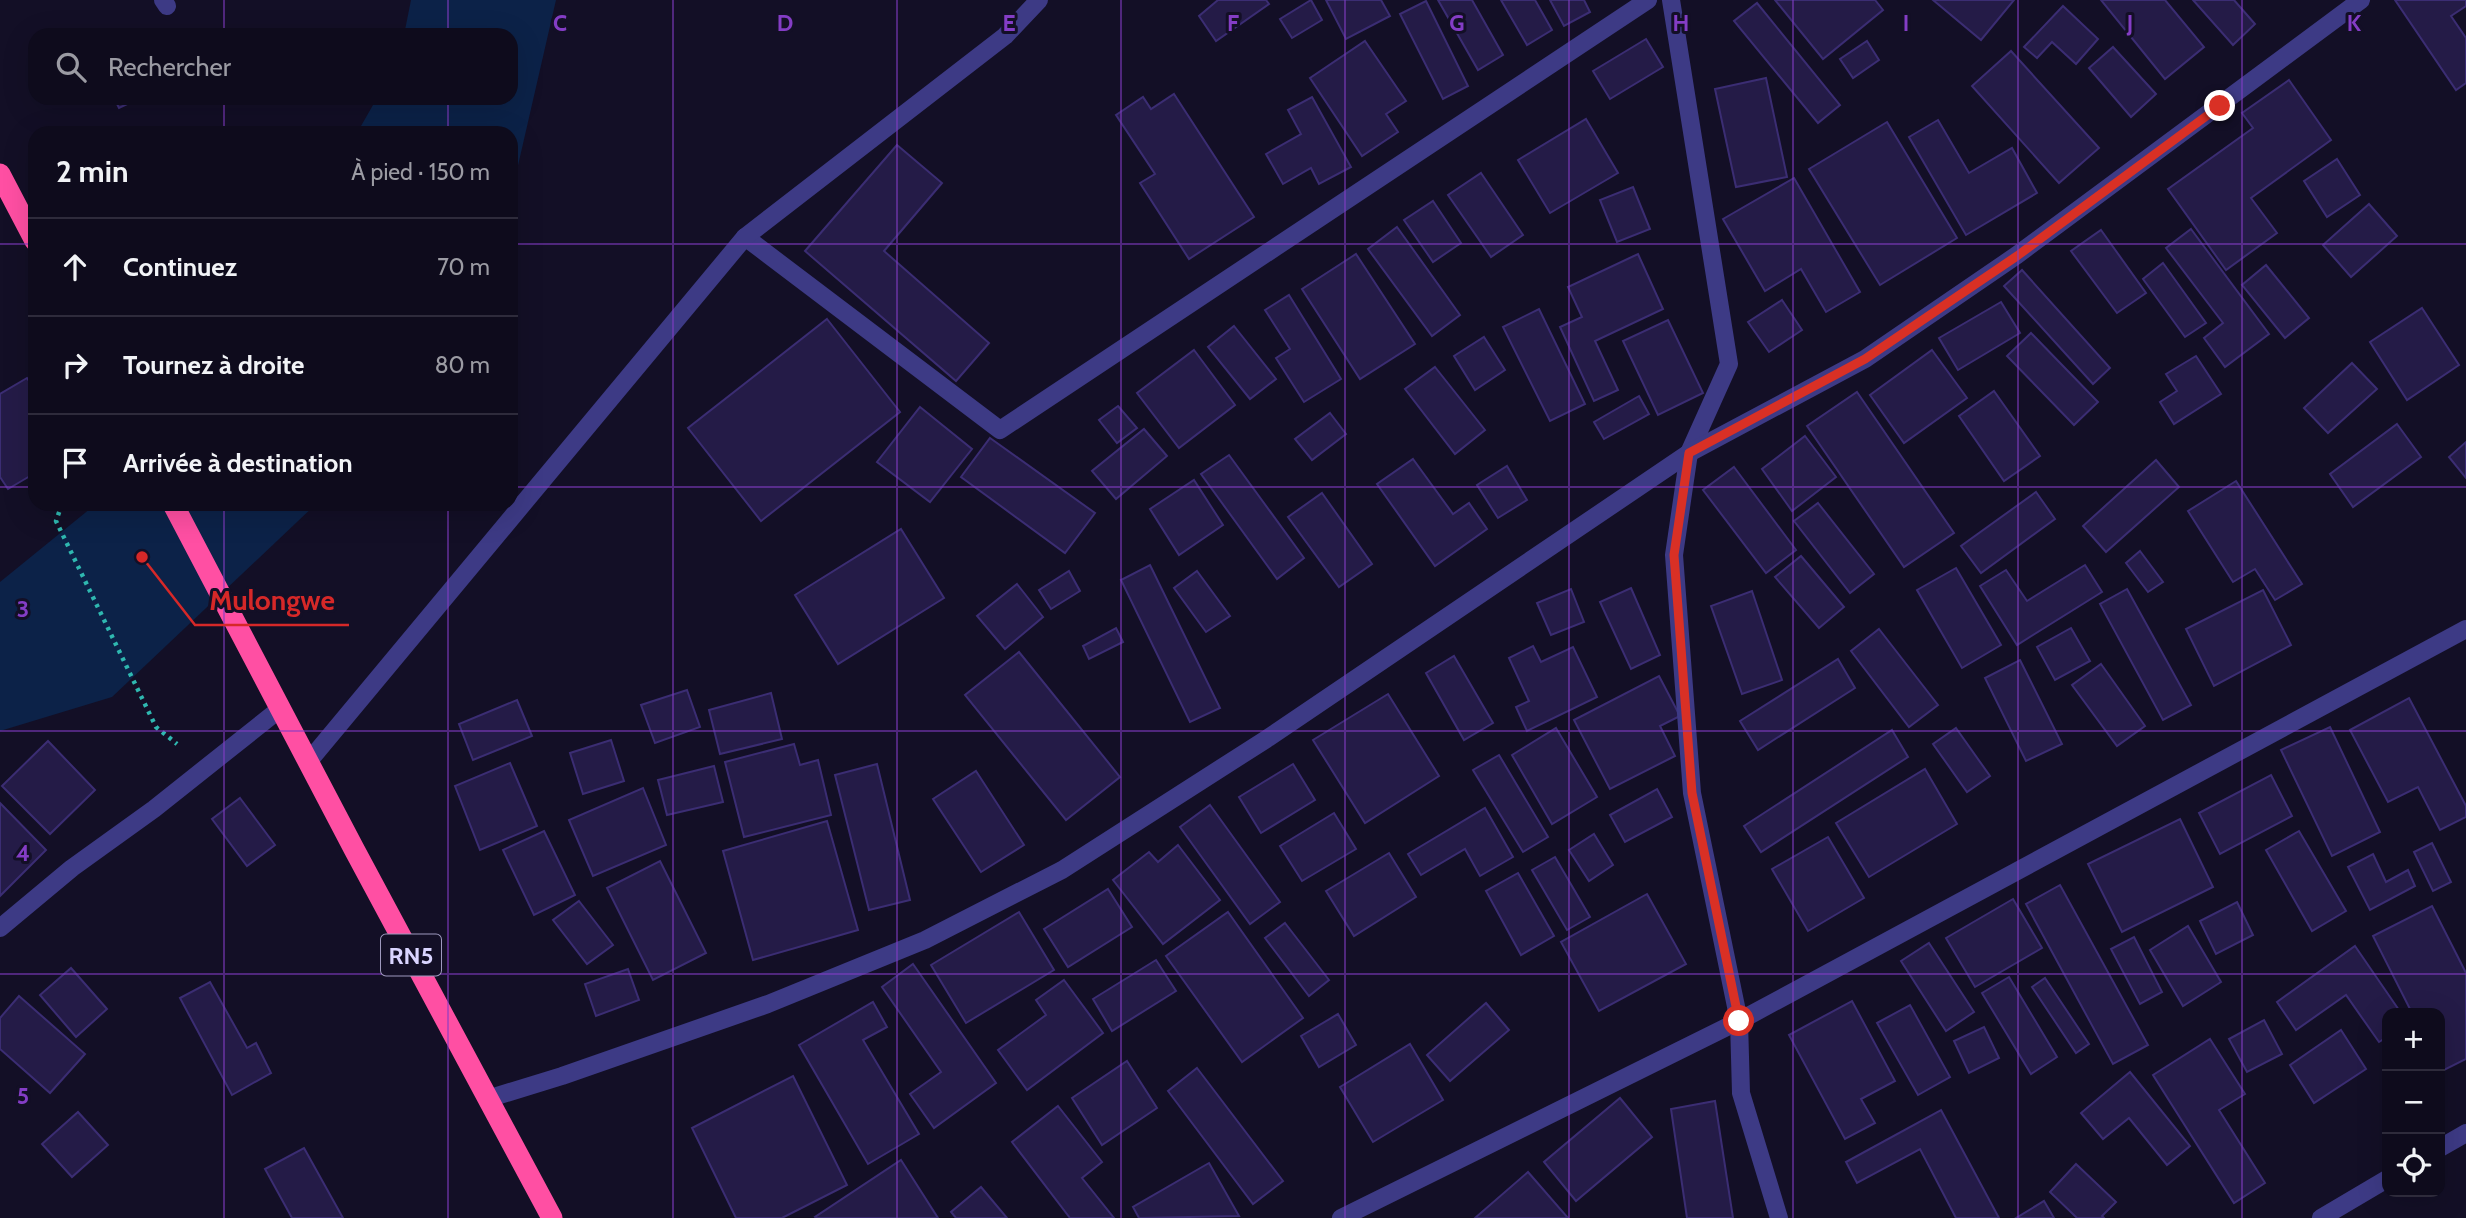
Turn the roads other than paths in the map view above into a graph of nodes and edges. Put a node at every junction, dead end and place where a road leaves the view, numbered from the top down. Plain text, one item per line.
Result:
1 (1039, 0) edge
2 (1648, 0) edge
3 (1671, 0) edge
4 (2361, 0) edge
5 (0, 174) edge
6 (28, 228) edge
7 (745, 237) junction
8 (1689, 453) junction
9 (518, 510) edge
10 (177, 511) edge
11 (517, 511) edge
12 (2466, 629) edge
13 (276, 700) junction
14 (309, 761) junction
15 (0, 928) edge
16 (1739, 1021) junction
17 (487, 1099) junction
18 (2466, 1133) edge
19 (2445, 1145) edge
20 (2382, 1182) edge
21 (552, 1218) edge
22 (1342, 1218) edge
23 (1779, 1218) edge
24 (2321, 1218) edge

1 - 7 street
2 - 7 street
3 - 8 street
4 - 8 street
5 - 6 highway
7 - 9 street
8 - 16 street
8 - 17 street
10 - 13 highway, RN5
11 - 14 street
12 - 16 street
13 - 14 highway, RN5
13 - 15 street
14 - 17 highway, RN5
16 - 22 street
16 - 23 street
17 - 21 highway, RN5
18 - 19 street
20 - 24 street

